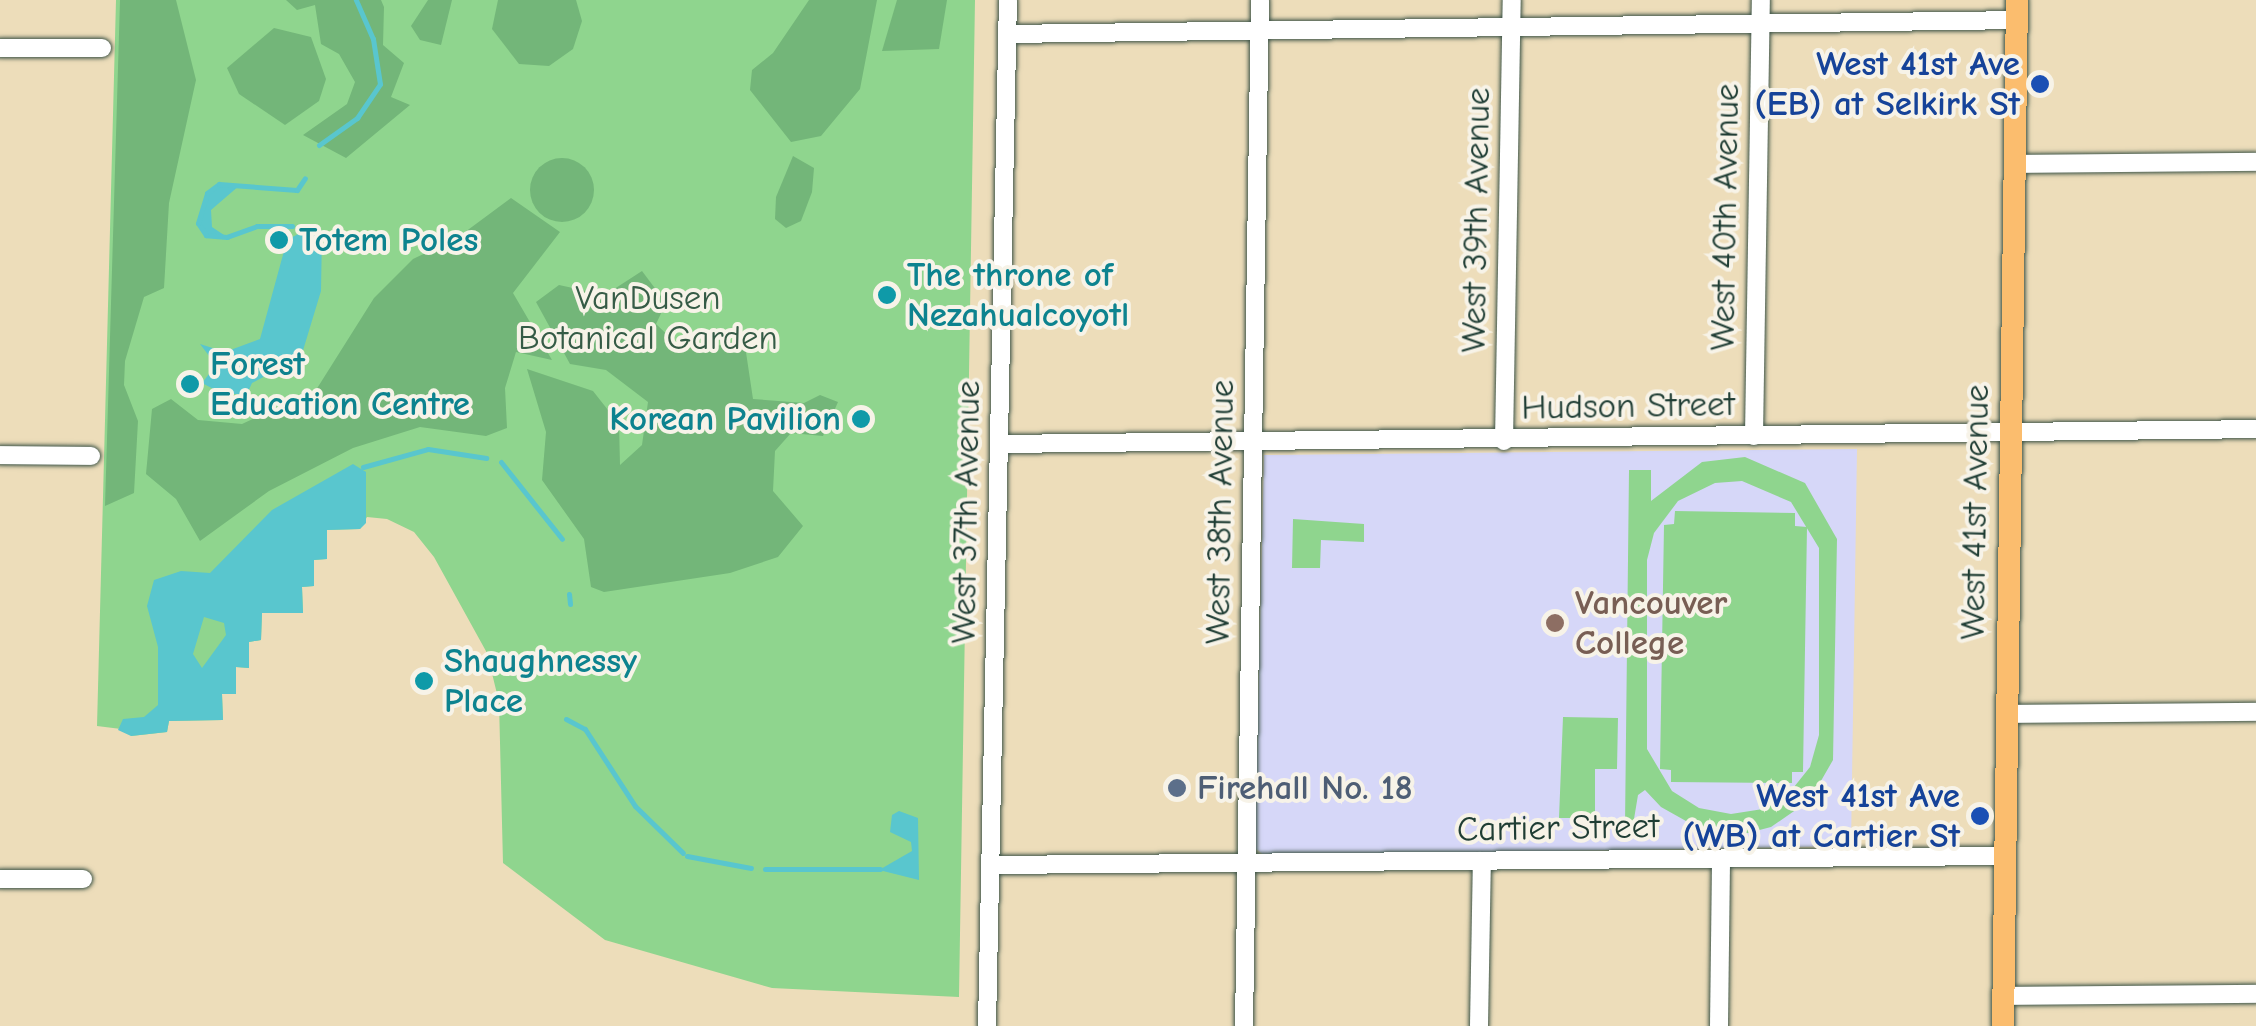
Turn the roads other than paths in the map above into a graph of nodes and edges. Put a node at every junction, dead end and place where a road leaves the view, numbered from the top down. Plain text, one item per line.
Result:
1 (1008, 0) edge
2 (1260, 0) edge
3 (1512, 0) edge
4 (1761, 0) edge
5 (2017, 10) edge
6 (1761, 26) junction
7 (1512, 27) junction
8 (1260, 30) junction
9 (1007, 34) junction
10 (0, 48) edge
11 (102, 48) dead end
12 (2256, 162) edge
13 (2015, 164) junction
14 (2256, 429) edge
15 (2011, 430) junction
16 (1754, 436) junction
17 (1253, 442) junction
18 (1504, 442) junction
19 (1001, 444) junction
20 (0, 455) edge
21 (90, 456) dead end
22 (2256, 712) edge
23 (2007, 714) junction
24 (2006, 856) junction
25 (1721, 859) junction
26 (1482, 861) junction
27 (1247, 863) junction
28 (991, 866) junction
29 (83, 878) dead end
30 (0, 879) edge
31 (2256, 994) edge
32 (2004, 996) junction
33 (987, 1026) edge
34 (1244, 1026) edge
35 (1479, 1026) edge
36 (1719, 1026) edge
37 (2003, 1026) edge

1 - 9 street, West 37th Avenue
2 - 8 street, West 38th Avenue
3 - 7 street, West 39th Avenue
4 - 6 street, West 40th Avenue
5 - 6 street
5 - 13 main road, West 41st Avenue
6 - 7 street
6 - 16 street, West 40th Avenue
7 - 8 street
7 - 18 street, West 39th Avenue
8 - 9 street
8 - 17 street, West 38th Avenue
9 - 19 street, West 37th Avenue
10 - 11 street
12 - 13 street
13 - 15 main road, West 41st Avenue
14 - 15 street, Hudson Street
15 - 16 street, Hudson Street
15 - 23 main road, West 41st Avenue
16 - 18 street, Hudson Street
17 - 18 street, Hudson Street
17 - 19 street, Hudson Street
17 - 27 street, West 38th Avenue
19 - 28 street, West 37th Avenue
20 - 21 street
22 - 23 street
23 - 24 main road, West 41st Avenue
24 - 25 street, Cartier Street
24 - 32 main road, West 41st Avenue
25 - 26 street, Cartier Street
25 - 36 street
26 - 27 street, Cartier Street
26 - 35 street
27 - 28 street, Cartier Street
27 - 34 street, West 38th Avenue
28 - 33 street, West 37th Avenue
29 - 30 street
31 - 32 street
32 - 37 main road, West 41st Avenue

